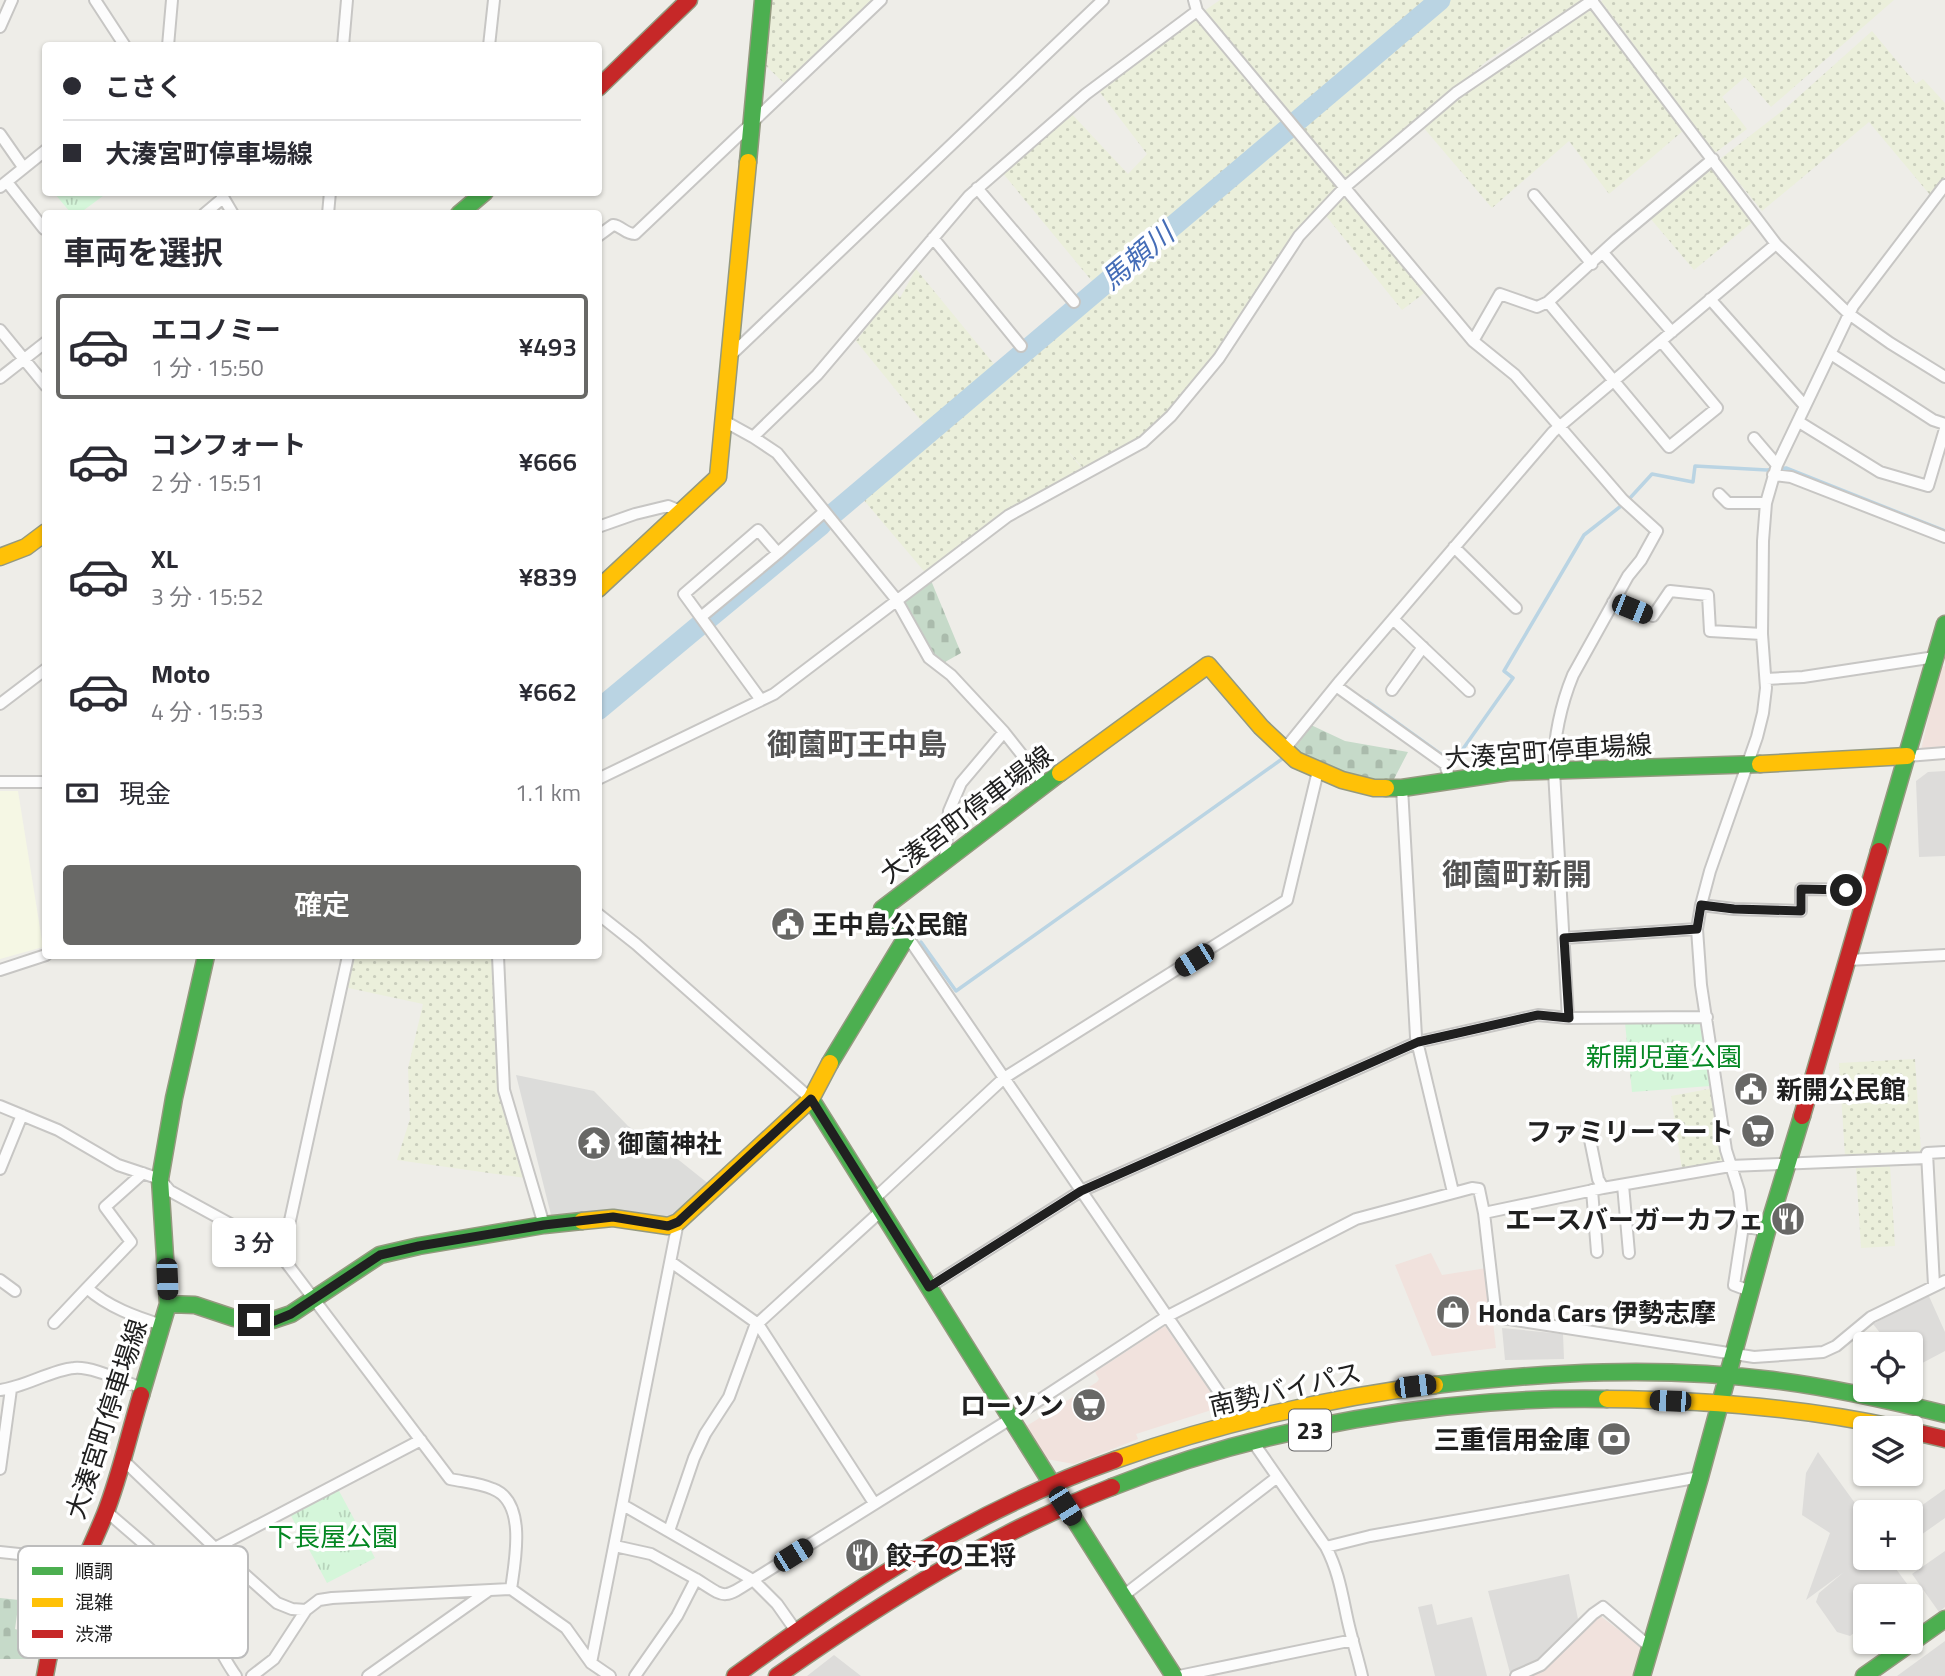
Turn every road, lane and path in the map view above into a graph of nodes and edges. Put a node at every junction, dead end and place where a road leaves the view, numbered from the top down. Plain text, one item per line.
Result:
1 (12, 0) edge
2 (95, 0) edge
3 (172, 0) edge
4 (347, 0) edge
5 (494, 0) edge
6 (689, 0) edge
7 (763, 0) edge
8 (881, 0) edge
9 (1103, 0) edge
10 (1593, 0) edge
11 (1196, 5) edge
12 (0, 27) edge
13 (122, 42) edge
14 (168, 42) edge
15 (343, 42) edge
16 (489, 42) edge
17 (602, 84) edge
18 (752, 124) junction
19 (0, 134) edge
20 (42, 153) edge
21 (1713, 159) junction
22 (23, 167) junction
23 (3, 184) edge
24 (1945, 185) edge
25 (1345, 187) junction
26 (977, 188) junction
27 (1534, 195) dead end
28 (221, 196) edge
29 (478, 196) edge
30 (208, 210) edge
31 (463, 210) edge
32 (42, 227) edge
33 (602, 233) edge
34 (933, 238) junction
35 (1776, 244) junction
36 (1604, 254) junction
37 (1592, 264) junction
38 (1710, 299) junction
39 (1074, 302) dead end
40 (1548, 302) junction
41 (1849, 314) junction
42 (0, 330) edge
43 (1672, 332) junction
44 (1473, 341) junction
45 (1661, 341) junction
46 (42, 345) edge
47 (1021, 346) dead end
48 (1831, 354) junction
49 (730, 356) junction
50 (24, 359) junction
51 (1945, 377) edge
52 (0, 378) edge
53 (42, 381) edge
54 (1614, 382) junction
55 (1805, 406) junction
56 (724, 421) junction
57 (1799, 422) junction
58 (1945, 426) edge
59 (1559, 427) junction
60 (753, 437) junction
61 (1754, 438) dead end
62 (1775, 470) junction
63 (1719, 494) dead end
64 (1766, 503) junction
65 (683, 512) junction
66 (824, 512) junction
67 (602, 526) edge
68 (42, 535) edge
69 (1945, 537) edge
70 (1454, 547) junction
71 (778, 553) junction
72 (0, 558) edge
73 (602, 585) edge
74 (896, 599) junction
75 (1613, 602) junction
76 (1517, 608) dead end
77 (701, 617) junction
78 (1393, 619) junction
79 (1945, 624) edge
80 (1762, 634) junction
81 (1423, 647) junction
82 (1935, 657) junction
83 (42, 672) edge
84 (1766, 679) junction
85 (1336, 686) junction
86 (1392, 690) dead end
87 (1469, 691) dead end
88 (761, 700) junction
89 (0, 704) edge
90 (1004, 732) junction
91 (1284, 750) junction
92 (1945, 753) edge
93 (1907, 755) junction
94 (1748, 765) junction
95 (1318, 771) junction
96 (1554, 771) junction
97 (602, 777) edge
98 (1450, 780) junction
99 (0, 782) edge
100 (42, 782) edge
101 (1045, 784) junction
102 (1402, 788) junction
103 (944, 859) junction
104 (1868, 890) junction
105 (1701, 905) junction
106 (602, 917) edge
107 (1697, 929) junction
108 (907, 936) junction
109 (1564, 938) junction
110 (1945, 955) edge
111 (42, 956) edge
112 (205, 959) edge
113 (347, 959) edge
114 (498, 959) edge
115 (1848, 960) junction
116 (0, 970) edge
117 (1707, 1017) junction
118 (1569, 1018) junction
119 (1418, 1042) junction
120 (1004, 1078) junction
121 (811, 1099) junction
122 (0, 1106) edge
123 (22, 1115) junction
124 (1587, 1125) dead end
125 (1945, 1152) edge
126 (1927, 1157) junction
127 (1788, 1165) junction
128 (1730, 1166) junction
129 (0, 1169) edge
130 (143, 1173) junction
131 (160, 1179) junction
132 (1623, 1185) junction
133 (1597, 1189) junction
134 (1081, 1191) junction
135 (1453, 1192) junction
136 (877, 1206) junction
137 (1484, 1213) junction
138 (678, 1222) junction
139 (544, 1225) junction
140 (1743, 1226) junction
141 (1767, 1231) junction
142 (1597, 1252) dead end
143 (1629, 1253) dead end
144 (282, 1257) junction
145 (671, 1262) junction
146 (0, 1280) edge
147 (1940, 1283) edge
148 (929, 1287) junction
149 (87, 1288) junction
150 (15, 1291) dead end
151 (1750, 1291) junction
152 (314, 1298) junction
153 (168, 1304) junction
154 (1166, 1317) junction
155 (54, 1323) dead end
156 (758, 1324) junction
157 (162, 1325) junction
158 (1732, 1353) junction
159 (1727, 1375) junction
160 (142, 1388) junction
161 (5, 1389) edge
162 (1223, 1398) dead end
163 (1720, 1402) junction
164 (1945, 1414) edge
165 (1012, 1418) junction
166 (1853, 1419) edge
167 (1923, 1434) edge
168 (1945, 1439) edge
169 (421, 1440) junction
170 (1253, 1443) junction
171 (123, 1460) junction
172 (0, 1469) edge
173 (1700, 1477) junction
174 (1276, 1478) junction
175 (1051, 1485) junction
176 (874, 1503) junction
177 (623, 1505) junction
178 (1065, 1506) junction
179 (106, 1511) junction
180 (669, 1531) junction
181 (91, 1546) edge
182 (147, 1546) edge
183 (213, 1546) edge
184 (219, 1546) edge
185 (615, 1546) junction
186 (1326, 1547) junction
187 (0, 1552) edge
188 (18, 1554) edge
189 (248, 1577) edge
190 (696, 1579) junction
191 (753, 1580) junction
192 (511, 1588) junction
193 (488, 1591) junction
194 (1122, 1596) junction
195 (306, 1610) junction
196 (1945, 1619) edge
197 (796, 1631) junction
198 (1353, 1640) junction
199 (1650, 1647) junction
200 (48, 1658) edge
201 (224, 1658) edge
202 (591, 1663) junction
203 (45, 1676) edge
204 (236, 1676) edge
205 (252, 1676) edge
206 (368, 1676) edge
207 (610, 1676) edge
208 (635, 1676) edge
209 (735, 1676) edge
210 (777, 1676) edge
211 (1177, 1676) edge
212 (1362, 1676) edge
213 (1516, 1676) edge
214 (1642, 1676) edge
215 (1864, 1676) edge

1 - 12 street
2 - 13 street
3 - 14 street
4 - 15 street
5 - 16 street
6 - 17 main road
7 - 18 main road
8 - 18 street
9 - 49 street
10 - 21 street
10 - 25 street
11 - 25 street
11 - 26 street
18 - 33 street
18 - 49 main road
19 - 22 street
20 - 22 street
21 - 35 street
21 - 36 street
22 - 23 street
23 - 32 street
24 - 41 street
25 - 44 street
25 - 74 street
26 - 34 street
26 - 39 street
27 - 37 street
28 - 30 street
29 - 31 main road
34 - 47 street
34 - 60 street
35 - 38 street
35 - 41 street
36 - 37 street
36 - 43 street
37 - 40 street
38 - 43 street
38 - 55 street
40 - 44 street
40 - 54 street
41 - 48 street
41 - 51 street
42 - 50 street
43 - 45 street
44 - 59 street
45 - 54 street
45 - 54 street
46 - 50 street
48 - 55 street
48 - 58 street
49 - 56 main road
50 - 52 street
50 - 53 street
54 - 59 street
55 - 57 street
56 - 60 street
56 - 65 main road
57 - 58 street
57 - 62 street
59 - 70 street
59 - 75 street
60 - 66 street
61 - 62 street
62 - 64 street
62 - 69 street
63 - 64 street
64 - 80 street
65 - 67 street
65 - 73 main road
66 - 71 street
66 - 74 street
68 - 72 main road
70 - 76 street
70 - 78 street
71 - 77 street
71 - 77 street
74 - 88 street
74 - 90 street
75 - 80 street
75 - 96 street
77 - 88 street
78 - 81 street
78 - 85 street
79 - 82 main road
80 - 84 street
81 - 86 street
81 - 87 street
82 - 84 street
82 - 93 main road
83 - 89 street
84 - 94 street
85 - 91 street
85 - 98 street
88 - 97 street
90 - 101 street
90 - 103 street
91 - 95 main road, 大湊宮町停車場線
91 - 101 main road, 大湊宮町停車場線
92 - 93 street
93 - 94 main road, 大湊宮町停車場線
93 - 104 main road
94 - 96 main road, 大湊宮町停車場線
94 - 105 street
95 - 102 main road, 大湊宮町停車場線
95 - 120 street
96 - 98 main road, 大湊宮町停車場線
96 - 109 street
98 - 102 main road, 大湊宮町停車場線
99 - 100 street
101 - 103 main road, 大湊宮町停車場線
102 - 119 street
103 - 108 main road, 大湊宮町停車場線
104 - 105 street
104 - 115 main road
105 - 107 street
106 - 121 street
107 - 109 street
107 - 117 street
108 - 120 street
108 - 121 main road
109 - 118 street
110 - 115 street
111 - 116 street
112 - 131 main road
113 - 144 street
114 - 139 street
115 - 127 main road
117 - 118 street
117 - 128 street
118 - 119 street
119 - 134 street
119 - 135 street
120 - 134 street
120 - 136 street
121 - 136 main road
121 - 138 main road
122 - 123 street
123 - 129 street
123 - 130 street
124 - 133 street
125 - 126 street
126 - 127 street
126 - 147 street
127 - 128 street
127 - 141 main road
128 - 132 street
128 - 140 street
130 - 131 street
130 - 149 street
131 - 144 street
131 - 153 main road
132 - 133 street
132 - 143 street
133 - 137 street
133 - 142 street
134 - 148 street
134 - 154 street
135 - 137 street
135 - 154 street
136 - 148 main road
136 - 156 street
137 - 158 street
138 - 139 main road, 大湊宮町停車場線
138 - 145 street
139 - 152 main road, 大湊宮町停車場線
140 - 141 street
140 - 151 street
141 - 151 main road
144 - 152 street
145 - 156 street
145 - 177 street
146 - 150 street
147 - 158 street
148 - 165 main road
149 - 155 street
149 - 157 street
151 - 158 main road
152 - 153 main road, 大湊宮町停車場線
152 - 169 street
153 - 157 main road, 大湊宮町停車場線
154 - 162 street
154 - 165 street
156 - 176 street
156 - 180 street
157 - 160 main road, 大湊宮町停車場線
158 - 159 main road
159 - 163 main road
159 - 164 main road, 南勢バイパス / 23
159 - 175 main road, 南勢バイパス / 23
160 - 161 street
160 - 171 main road, 大湊宮町停車場線
161 - 172 street
163 - 166 main road, 南勢バイパス / 23
163 - 170 main road, 南勢バイパス / 23
163 - 173 main road
165 - 175 main road
165 - 176 street
167 - 168 main road
169 - 184 street
169 - 192 street
170 - 174 street
170 - 178 main road, 南勢バイパス / 23
171 - 179 main road, 大湊宮町停車場線
171 - 183 street
173 - 186 street
173 - 199 main road
174 - 186 street
174 - 194 street
175 - 178 main road
175 - 197 main road, 南勢バイパス / 23
176 - 191 street
177 - 180 street
177 - 185 street
178 - 194 main road
178 - 210 main road, 南勢バイパス / 23
179 - 181 main road, 大湊宮町停車場線
179 - 182 street
180 - 191 street
185 - 190 street
185 - 202 street
186 - 198 street
187 - 188 street
189 - 195 street
190 - 191 street
190 - 208 street
191 - 197 street
192 - 193 street
192 - 202 street
193 - 195 street
193 - 206 street
194 - 211 main road
195 - 205 street
196 - 215 main road
197 - 209 main road, 南勢バイパス / 23
198 - 211 street
198 - 212 street
199 - 213 street
199 - 214 main road
200 - 203 main road, 大湊宮町停車場線
201 - 204 street
202 - 207 street

